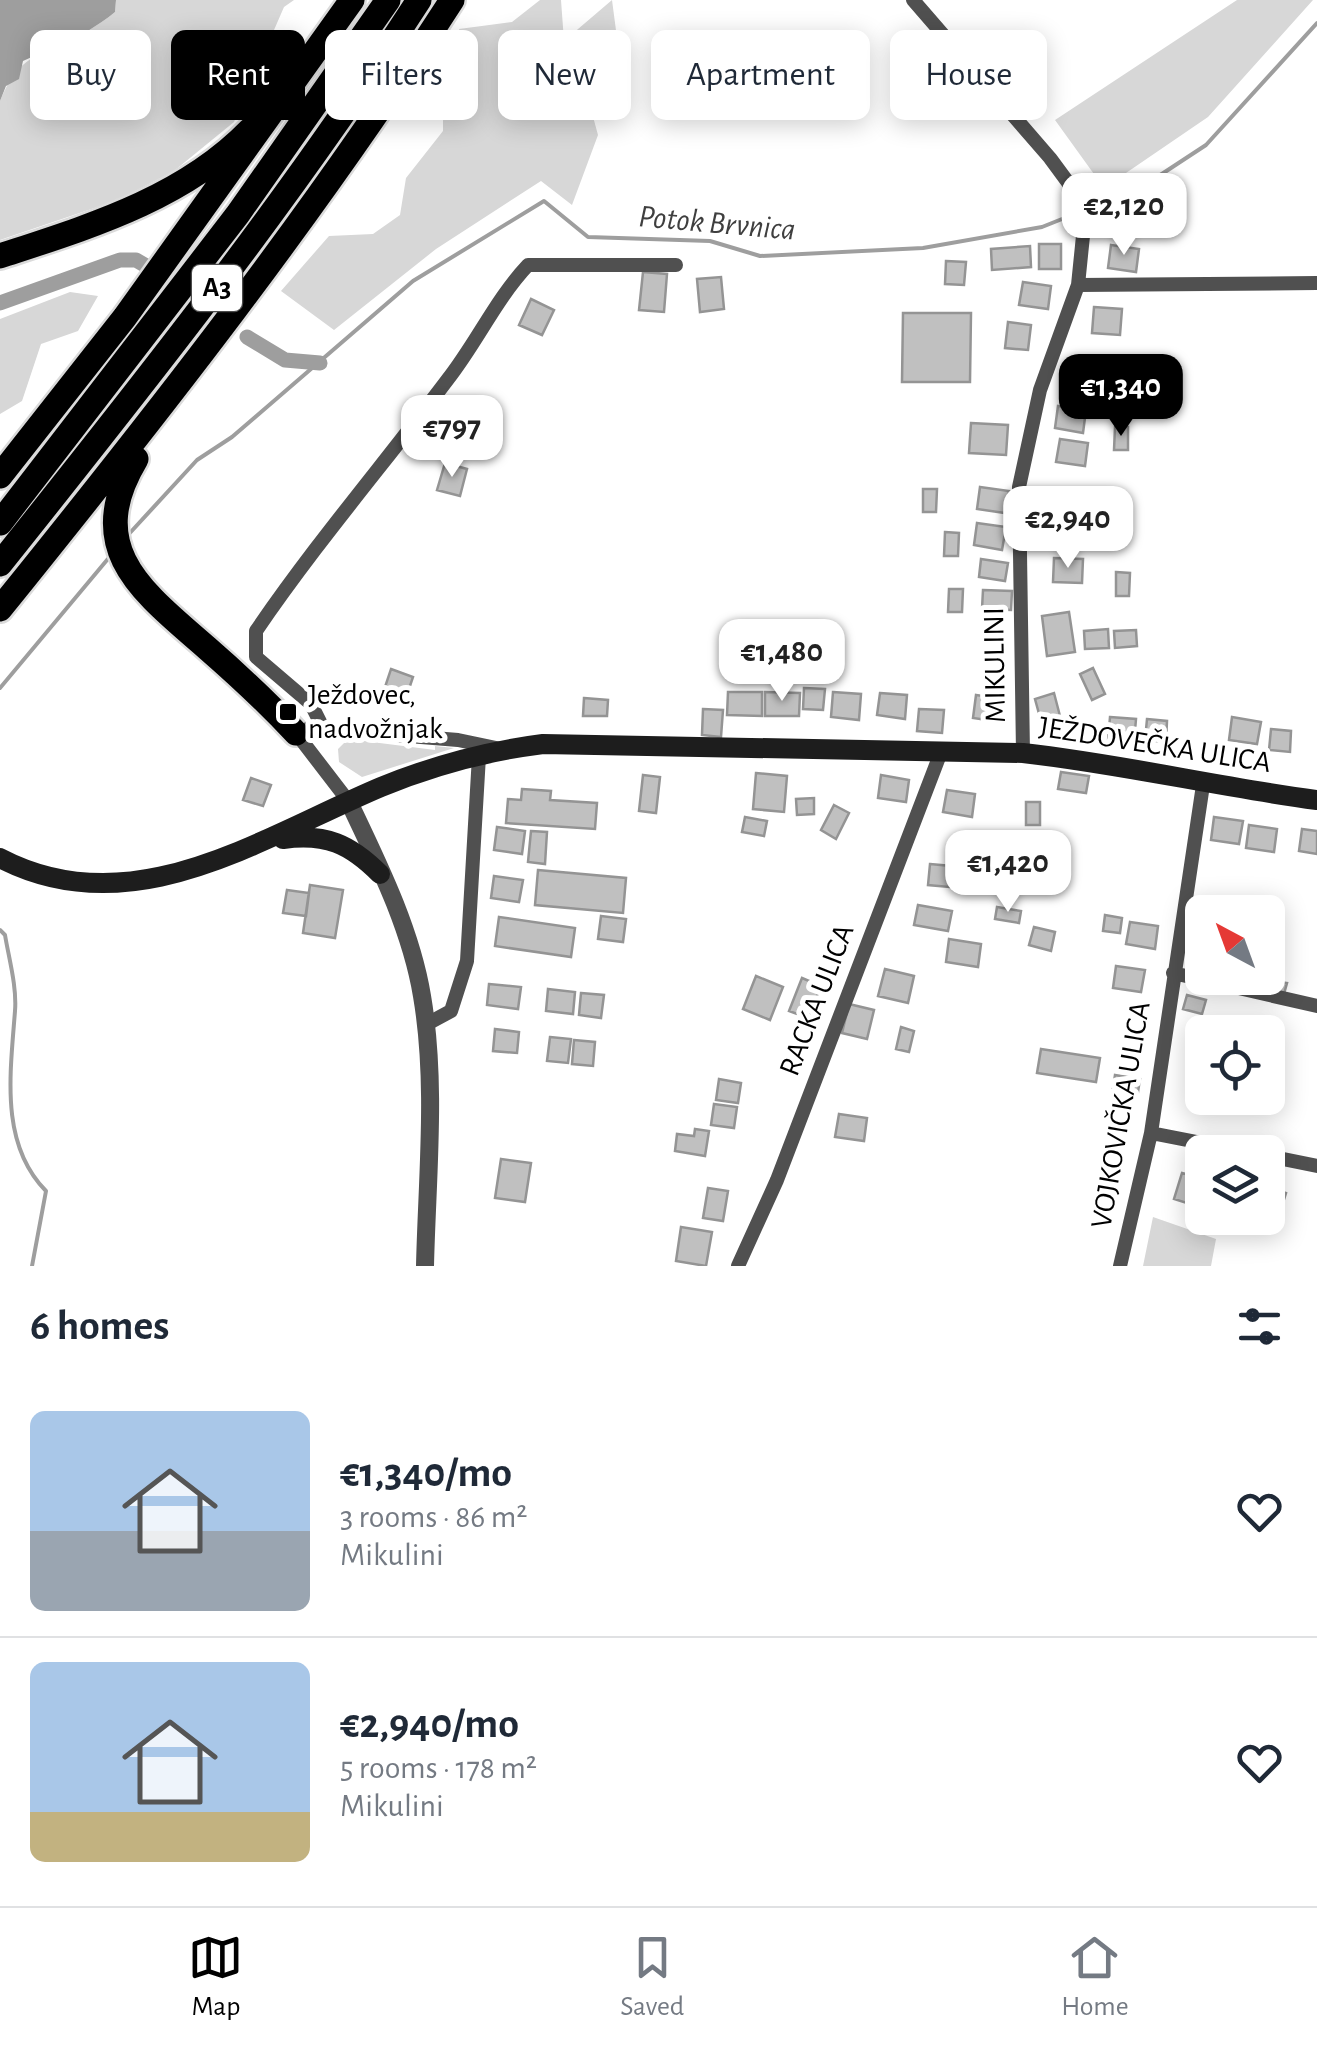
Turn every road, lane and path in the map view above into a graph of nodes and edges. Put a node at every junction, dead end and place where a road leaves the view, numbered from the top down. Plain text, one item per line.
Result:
1 (352, 0) edge
2 (388, 0) edge
3 (419, 0) edge
4 (452, 0) edge
5 (913, 0) edge
6 (310, 63) junction
7 (0, 256) edge
8 (676, 265) dead end
9 (1317, 283) edge
10 (1078, 285) junction
11 (173, 394) junction
12 (0, 476) edge
13 (0, 523) edge
14 (0, 564) edge
15 (0, 609) edge
16 (324, 730) junction
17 (296, 733) junction
18 (504, 750) junction
19 (941, 752) junction
20 (1023, 754) junction
21 (479, 756) junction
22 (1203, 785) junction
23 (1317, 800) edge
24 (349, 802) junction
25 (262, 843) junction
26 (0, 858) edge
27 (380, 874) junction
28 (1173, 973) junction
29 (1317, 1006) edge
30 (425, 1026) junction
31 (1151, 1133) junction
32 (1185, 1140) edge
33 (1285, 1159) edge
34 (1317, 1166) edge
35 (425, 1266) edge
36 (738, 1266) edge
37 (1120, 1266) edge

1 - 6 highway
2 - 13 highway, A3
3 - 14 highway, A3
4 - 11 highway
5 - 10 street, MIKULINI
6 - 7 highway
6 - 12 highway
8 - 16 street
9 - 10 street
10 - 20 street, MIKULINI
11 - 15 highway
11 - 17 highway
16 - 17 street, JEŽDOVEČKA ULICA
16 - 18 street, JEŽDOVEČKA ULICA
17 - 24 street
18 - 19 main road, JEŽDOVEČKA ULICA
18 - 21 main road, JEŽDOVEČKA ULICA
19 - 20 main road, JEŽDOVEČKA ULICA
19 - 36 street, RACKA ULICA
20 - 22 main road, JEŽDOVEČKA ULICA
21 - 24 main road, JEŽDOVEČKA ULICA
21 - 30 street
22 - 23 main road, JEŽDOVEČKA ULICA
22 - 28 street, VOJKOVIČKA ULICA
24 - 25 main road, JEŽDOVEČKA ULICA
24 - 27 street
25 - 26 main road, JEŽDOVEČKA ULICA
25 - 27 main road
27 - 30 street
28 - 29 street, VOJKOVIČKA ULICA
28 - 31 street, VOJKOVIČKA ULICA
30 - 35 street
31 - 32 street
31 - 37 street, VOJKOVIČKA ULICA
33 - 34 street

